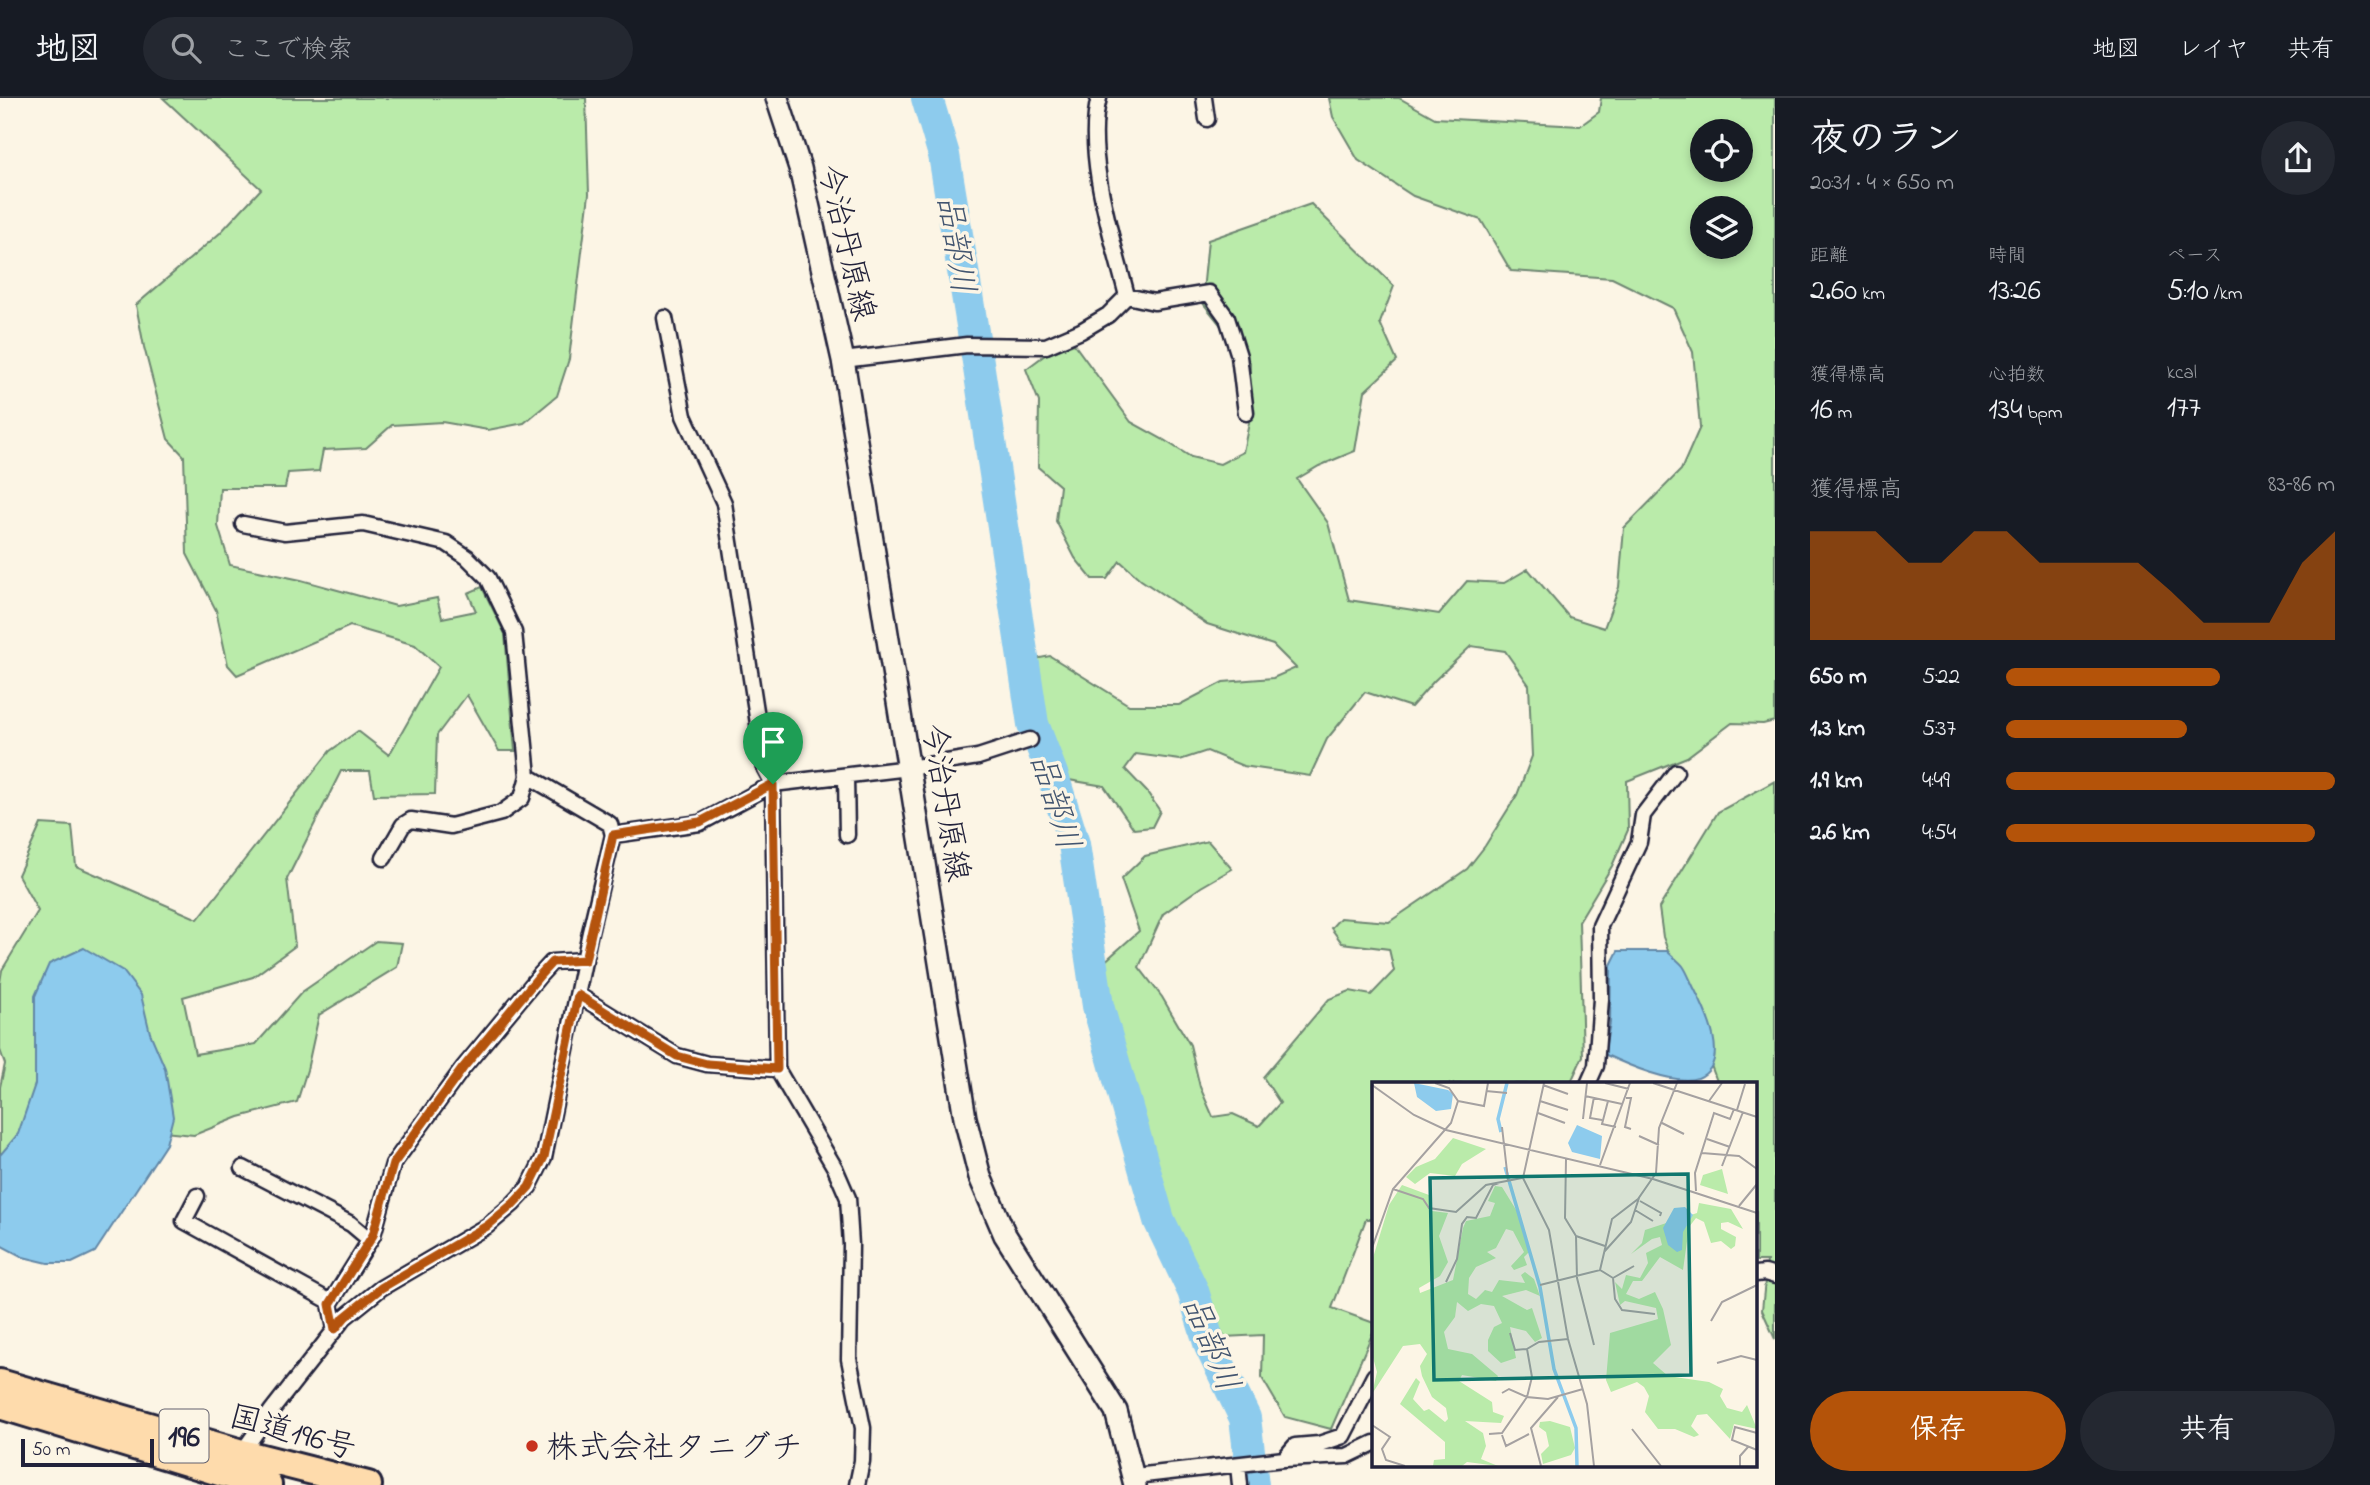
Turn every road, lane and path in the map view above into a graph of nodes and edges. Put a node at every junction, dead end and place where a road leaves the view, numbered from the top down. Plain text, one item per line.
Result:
1 (777, 98) edge
2 (1098, 98) edge
3 (1204, 98) edge
4 (1208, 119) dead end
5 (1127, 296) junction
6 (665, 318) dead end
7 (843, 360) junction
8 (1246, 413) dead end
9 (243, 524) dead end
10 (1030, 740) dead end
11 (909, 768) junction
12 (1676, 772) dead end
13 (528, 776) junction
14 (846, 776) junction
15 (773, 784) junction
16 (613, 835) junction
17 (847, 835) dead end
18 (384, 858) dead end
19 (585, 960) junction
20 (578, 995) junction
21 (777, 1069) junction
22 (1589, 1082) edge
23 (243, 1168) dead end
24 (197, 1196) dead end
25 (370, 1240) junction
26 (331, 1302) junction
27 (335, 1329) junction
28 (1372, 1380) edge
29 (0, 1383) edge
30 (0, 1405) edge
31 (1372, 1444) edge
32 (242, 1453) junction
33 (1284, 1458) junction
34 (1238, 1465) junction
35 (223, 1480) edge
36 (1135, 1480) edge
37 (268, 1485) edge
38 (368, 1485) edge
39 (857, 1485) edge
40 (1240, 1485) edge

1 - 7 main road, 今治丹原線
2 - 5 street
3 - 4 street
5 - 7 street
5 - 8 street
6 - 15 street
7 - 11 main road, 今治丹原線
9 - 13 street
10 - 11 street
11 - 14 street
11 - 36 main road, 今治丹原線
12 - 22 street
13 - 16 street
13 - 18 street
14 - 15 street
14 - 17 street
15 - 16 street
15 - 21 street
16 - 19 street
19 - 20 street
19 - 25 street
20 - 21 street
20 - 27 street
21 - 39 street
23 - 25 street
24 - 26 street
25 - 26 street
26 - 27 street
27 - 32 street
28 - 33 street
29 - 32 highway, 国道196号 / 196
30 - 35 highway, 国道196号 / 196
31 - 33 street
32 - 35 street
32 - 38 highway, 国道196号 / 196
33 - 34 street
34 - 36 street
34 - 40 street
35 - 37 highway, 国道196号 / 196

